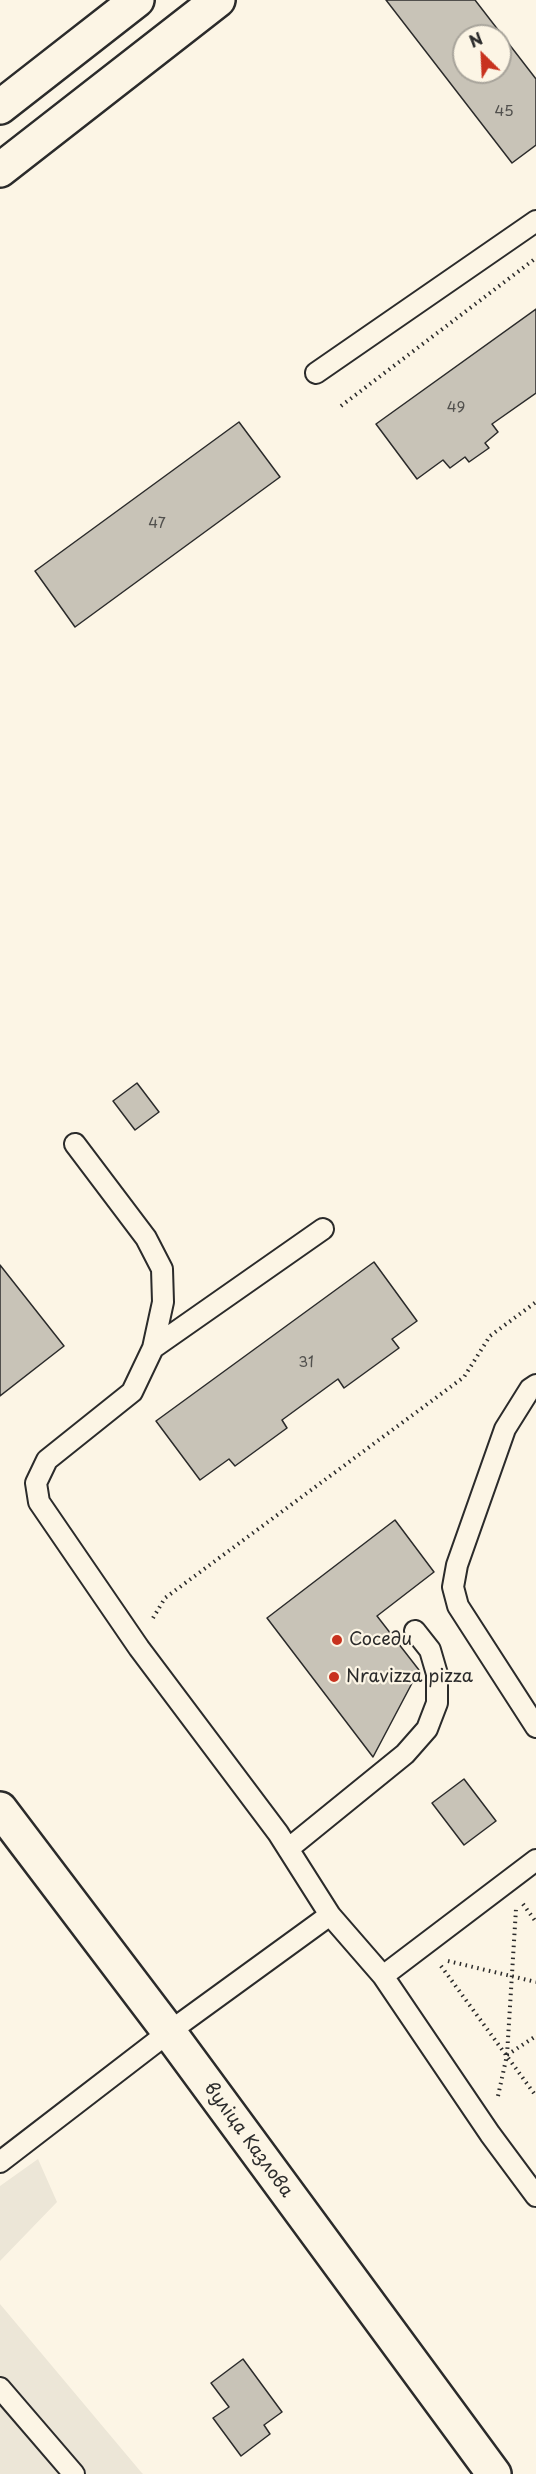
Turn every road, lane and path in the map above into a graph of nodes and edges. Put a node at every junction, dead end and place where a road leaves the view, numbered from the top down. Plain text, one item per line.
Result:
1 (137, 0) edge
2 (218, 0) edge
3 (0, 107) edge
4 (0, 170) edge
5 (536, 221) edge
6 (536, 258) edge
7 (316, 373) dead end
8 (341, 405) dead end
9 (75, 1144) dead end
10 (323, 1229) dead end
11 (536, 1302) edge
12 (153, 1348) junction
13 (536, 1385) edge
14 (415, 1630) dead end
15 (139, 1648) junction
16 (536, 1727) edge
17 (0, 1809) edge
18 (288, 1850) junction
19 (536, 1860) edge
20 (516, 1895) dead end
21 (516, 1907) dead end
22 (330, 1914) junction
23 (536, 1922) edge
24 (436, 1958) dead end
25 (447, 1961) dead end
26 (383, 1976) junction
27 (512, 1978) junction
28 (536, 1982) edge
29 (169, 2032) junction
30 (536, 2036) edge
31 (507, 2055) junction
32 (536, 2096) edge
33 (0, 2162) edge
34 (536, 2196) edge
35 (0, 2388) edge
36 (74, 2474) edge
37 (494, 2474) edge

1 - 3 main road
2 - 4 main road
5 - 7 lane
6 - 8 path
9 - 12 lane
10 - 12 lane
11 - 15 path
12 - 15 lane
13 - 16 lane
14 - 18 lane
15 - 18 lane
17 - 29 main road, вуліца Казлова
18 - 22 lane
19 - 26 lane
20 - 23 path
21 - 27 path
22 - 26 lane
22 - 29 lane
24 - 31 path
25 - 27 path
26 - 34 lane
27 - 28 path
27 - 31 path
29 - 33 lane
29 - 37 main road, вуліца Казлова
30 - 31 path
31 - 32 path
35 - 36 lane

